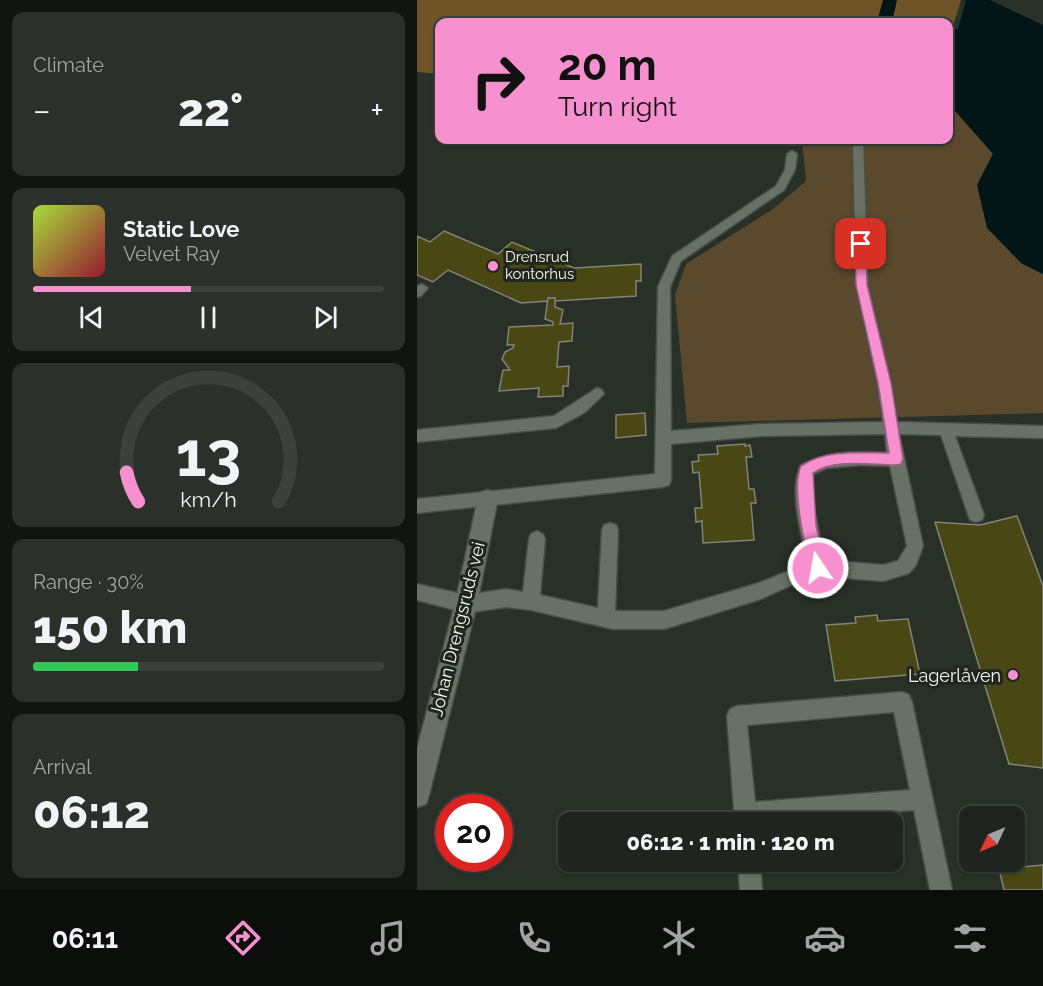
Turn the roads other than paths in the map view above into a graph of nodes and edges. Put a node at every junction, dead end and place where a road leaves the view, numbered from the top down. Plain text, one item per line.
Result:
1 (858, 144) edge
2 (792, 154) dead end
3 (597, 394) dead end
4 (891, 428) junction
5 (946, 430) junction
6 (1043, 432) edge
7 (417, 436) edge
8 (663, 438) junction
9 (896, 459) junction
10 (488, 498) junction
11 (419, 504) edge
12 (976, 515) dead end
13 (610, 530) dead end
14 (537, 539) dead end
15 (818, 568) junction
16 (417, 592) edge
17 (531, 601) junction
18 (466, 604) junction
19 (606, 618) junction
20 (417, 795) edge
21 (922, 799) junction
22 (745, 812) edge
23 (794, 812) edge
24 (750, 872) edge
25 (751, 890) edge
26 (941, 890) edge

1 - 4 lane
2 - 8 lane
3 - 7 lane
4 - 5 lane
4 - 8 lane
4 - 9 lane
5 - 6 lane
5 - 12 lane
8 - 10 lane
9 - 15 lane
9 - 15 lane
10 - 11 lane
10 - 18 street, Johan Drengsruds vei
13 - 19 lane
14 - 17 lane
15 - 19 lane
16 - 18 lane
17 - 18 lane
17 - 19 lane
18 - 20 street, Johan Drengsruds vei
21 - 22 lane
21 - 23 lane
21 - 26 lane
24 - 25 lane

